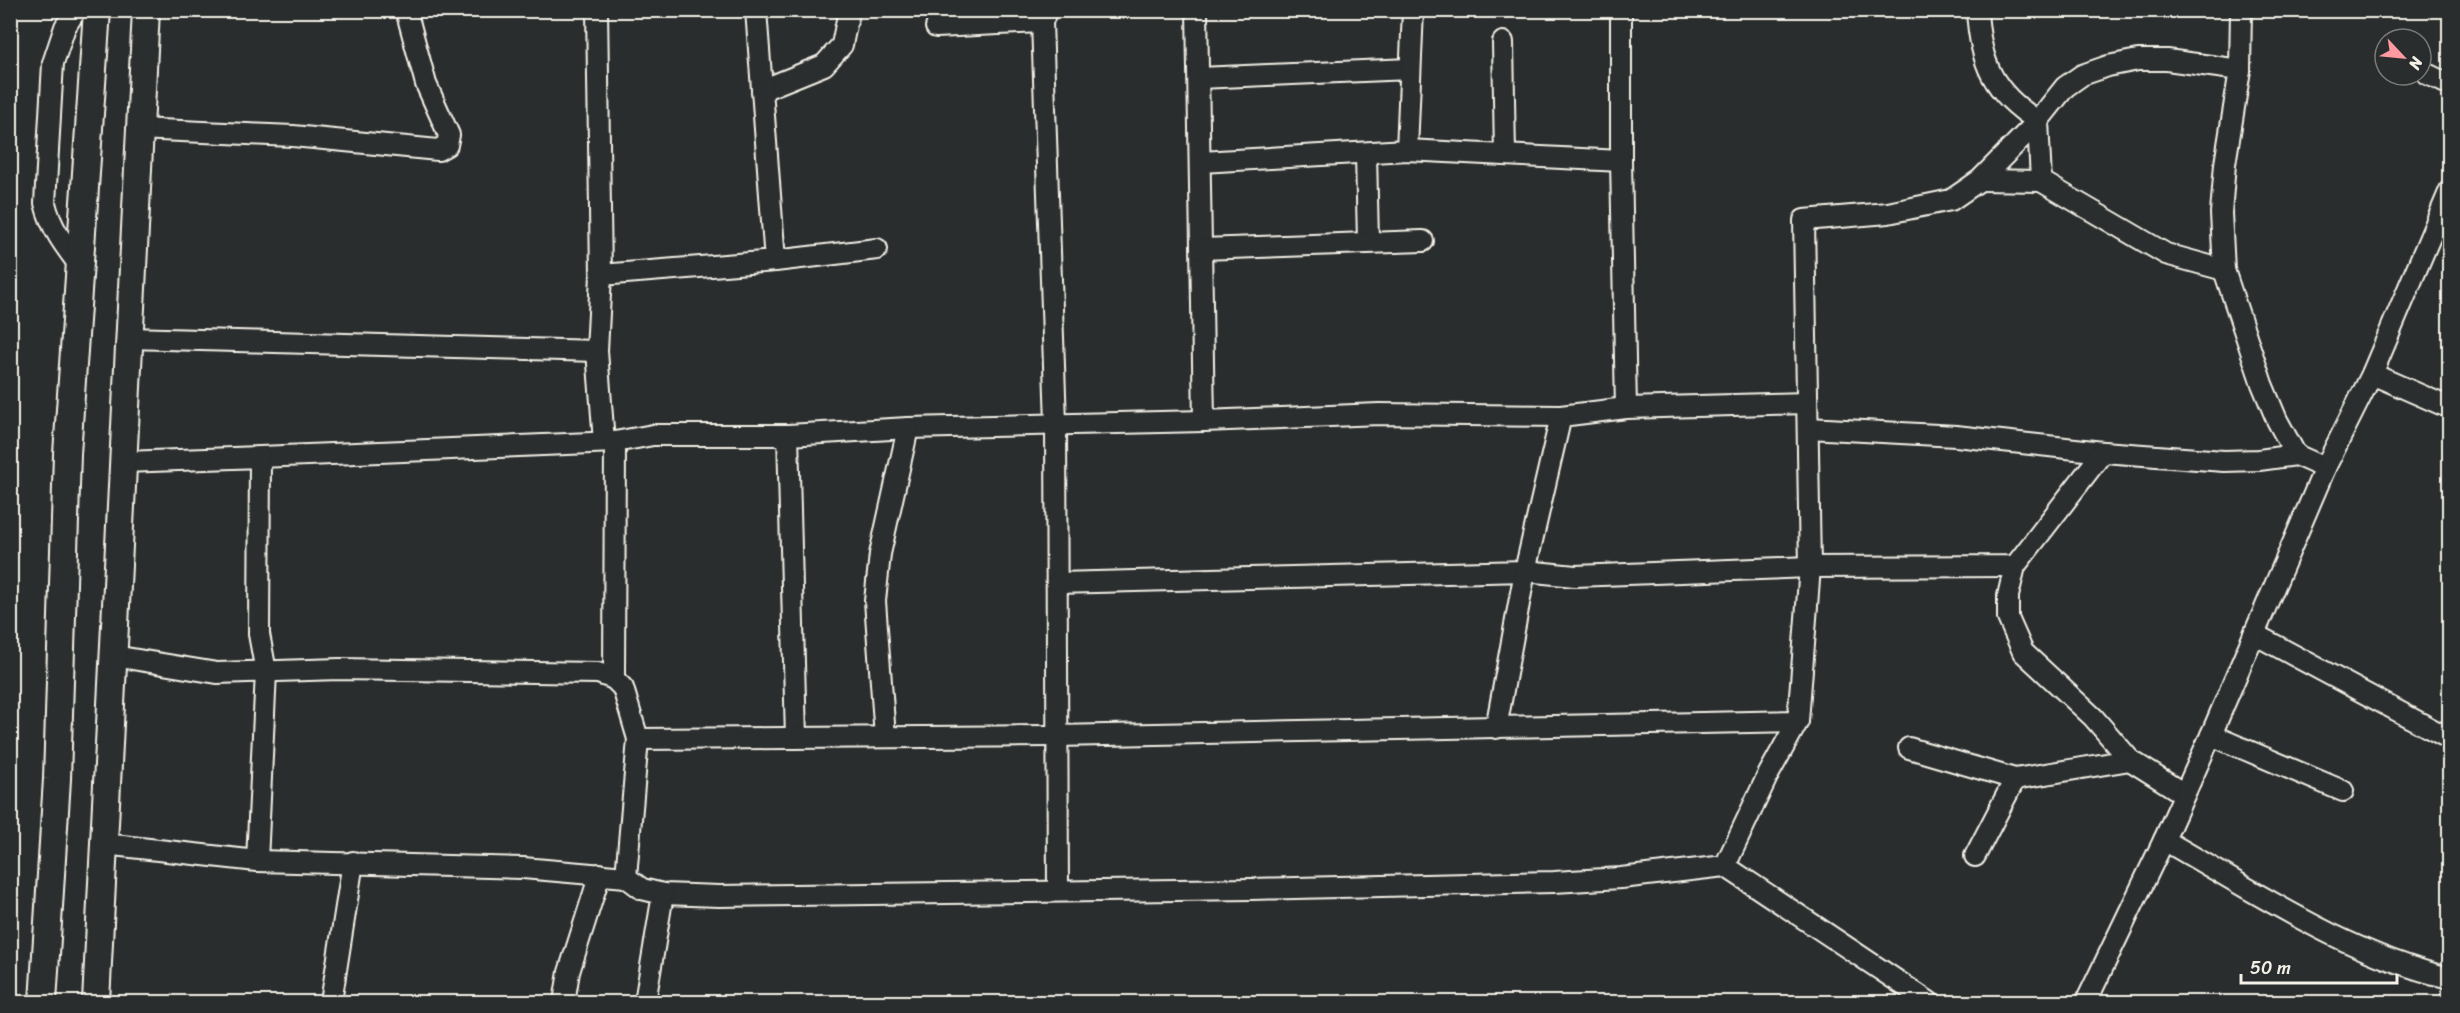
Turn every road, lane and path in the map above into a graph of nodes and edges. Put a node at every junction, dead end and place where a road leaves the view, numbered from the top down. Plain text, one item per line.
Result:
1 (76, 10) edge
2 (97, 10) edge
3 (146, 10) edge
4 (406, 10) edge
5 (597, 10) edge
6 (756, 10) edge
7 (849, 10) edge
8 (1197, 10) edge
9 (1413, 10) edge
10 (1621, 10) edge
11 (1977, 10) edge
12 (2241, 10) edge
13 (1045, 16) edge
14 (936, 27) dead end
15 (1503, 42) dead end
16 (1410, 69) junction
17 (2240, 70) junction
18 (2433, 77) edge
19 (1199, 78) junction
20 (2450, 85) edge
21 (762, 90) junction
22 (2038, 121) junction
23 (138, 129) junction
24 (1407, 150) junction
25 (1366, 154) junction
26 (1505, 155) junction
27 (1621, 161) junction
28 (1201, 162) junction
29 (1980, 180) junction
30 (2041, 181) junction
31 (2450, 190) edge
32 (1423, 241) dead end
33 (1368, 242) junction
34 (877, 249) dead end
35 (1202, 249) junction
36 (775, 261) junction
37 (80, 266) junction
38 (2224, 270) junction
39 (601, 275) junction
40 (129, 338) junction
41 (597, 351) junction
42 (2372, 374) junction
43 (1807, 403) junction
44 (1626, 408) junction
45 (2450, 408) edge
46 (1561, 416) junction
47 (1204, 421) junction
48 (1056, 423) junction
49 (909, 428) junction
50 (1808, 428) junction
51 (788, 435) junction
52 (609, 442) junction
53 (2103, 452) junction
54 (2296, 455) junction
55 (260, 457) junction
56 (124, 462) junction
57 (2325, 468) junction
58 (2015, 566) junction
59 (1810, 567) junction
60 (1525, 571) junction
61 (1057, 583) junction
62 (2254, 634) junction
63 (114, 656) junction
64 (266, 672) junction
65 (614, 679) junction
66 (1798, 721) junction
67 (1496, 728) junction
68 (2211, 735) junction
69 (1056, 736) junction
70 (885, 737) junction
71 (796, 738) junction
72 (638, 739) junction
73 (2450, 739) edge
74 (1909, 748) dead end
75 (2130, 760) junction
76 (2015, 779) junction
77 (2343, 791) dead end
78 (2184, 794) junction
79 (2164, 840) junction
80 (104, 844) junction
81 (1975, 856) dead end
82 (257, 861) junction
83 (353, 862) junction
84 (1725, 866) junction
85 (600, 874) junction
86 (626, 877) junction
87 (1058, 890) junction
88 (663, 894) junction
89 (2450, 978) edge
90 (43, 1002) edge
91 (96, 1002) edge
92 (331, 1002) edge
93 (564, 1002) edge
94 (645, 1002) edge
95 (1929, 1002) edge
96 (2086, 1002) edge

1 - 37 street
2 - 37 main road
3 - 23 main road
4 - 23 street
5 - 39 street
6 - 21 street
7 - 21 street
8 - 19 street
9 - 16 street
10 - 27 street
11 - 22 street
12 - 17 street
13 - 14 street
13 - 48 street
15 - 26 street
16 - 19 street
16 - 24 street
17 - 22 street
17 - 38 street
18 - 20 street
19 - 28 street
21 - 36 street
22 - 29 street
22 - 30 street
23 - 40 main road
24 - 25 street
24 - 26 street
25 - 28 street
25 - 33 street
26 - 27 street
27 - 44 street
28 - 35 street
29 - 30 street
29 - 43 street
30 - 38 street
31 - 42 street
32 - 33 street
33 - 35 street
34 - 36 street
35 - 47 street
36 - 39 street
37 - 90 main road
38 - 54 street
39 - 41 street
40 - 41 street
40 - 56 main road
41 - 52 street
42 - 45 street
42 - 57 street
43 - 44 street
43 - 50 street
44 - 46 street
46 - 47 street
46 - 60 street
47 - 48 street
48 - 49 street
48 - 61 street
49 - 51 street
49 - 70 street
50 - 53 street
50 - 59 street
51 - 52 street
51 - 71 street
52 - 55 street
52 - 65 street
53 - 54 street
53 - 58 street
54 - 57 street
55 - 56 street
55 - 64 street
56 - 63 main road
57 - 62 street
58 - 59 street
58 - 75 street
59 - 60 street
59 - 66 street
60 - 61 street
60 - 67 street
61 - 69 street
62 - 68 street
62 - 73 street
63 - 64 street
63 - 80 main road
64 - 65 street
64 - 82 street
65 - 72 street
66 - 67 street
66 - 84 street
67 - 69 street
68 - 77 street
68 - 78 street
69 - 70 street
69 - 87 street
70 - 71 street
71 - 72 street
72 - 86 street
74 - 76 street
75 - 76 street
75 - 78 street
76 - 81 street
78 - 79 street
79 - 89 street
79 - 96 street
80 - 82 street
80 - 91 main road
82 - 83 street
83 - 85 street
83 - 92 street
84 - 87 street
84 - 95 street
85 - 86 street
85 - 93 street
86 - 88 street
87 - 88 street
88 - 94 street

